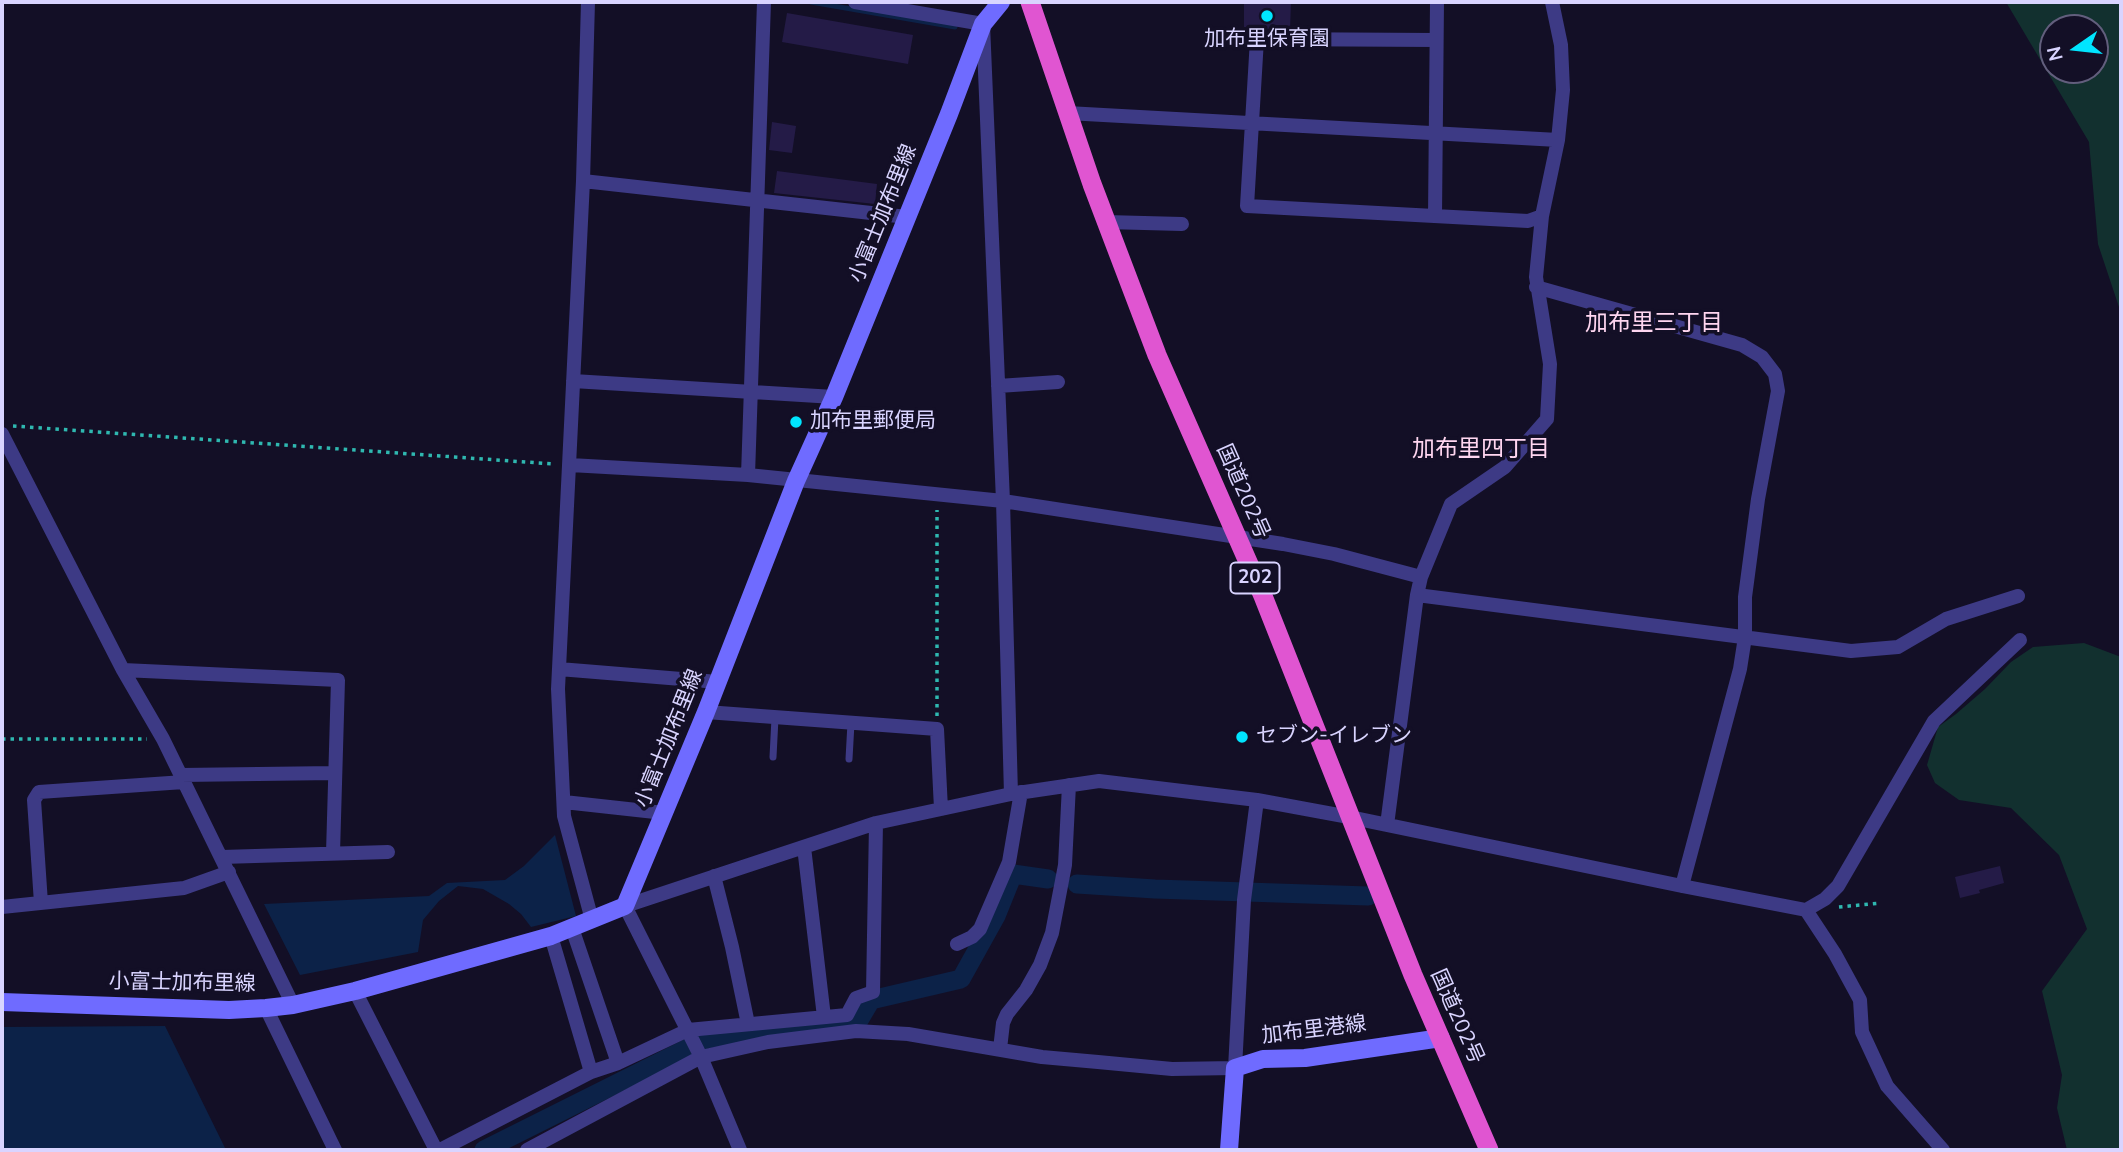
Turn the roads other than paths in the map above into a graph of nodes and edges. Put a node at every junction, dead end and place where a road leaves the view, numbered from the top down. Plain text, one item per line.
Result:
1 (588, 2) edge
2 (764, 2) edge
3 (855, 2) edge
4 (1001, 2) edge
5 (1030, 2) edge
6 (1437, 2) edge
7 (1552, 2) edge
8 (983, 24) junction
9 (1436, 40) junction
10 (1067, 113) junction
11 (1251, 123) junction
12 (1436, 133) junction
13 (1558, 140) junction
14 (583, 181) junction
15 (759, 201) junction
16 (1435, 216) junction
17 (1542, 216) junction
18 (907, 217) junction
19 (1106, 222) junction
20 (1182, 225) dead end
21 (1536, 286) junction
22 (573, 381) junction
23 (1058, 382) dead end
24 (998, 386) junction
25 (751, 392) junction
26 (834, 397) junction
27 (2, 434) edge
28 (570, 465) junction
29 (748, 475) junction
30 (796, 481) junction
31 (1003, 501) junction
32 (1237, 536) junction
33 (1421, 577) junction
34 (1417, 594) junction
35 (2018, 596) dead end
36 (1745, 637) junction
37 (2020, 640) dead end
38 (559, 669) junction
39 (123, 670) junction
40 (718, 682) junction
41 (706, 712) junction
42 (775, 717) junction
43 (851, 722) junction
44 (773, 757) dead end
45 (849, 759) dead end
46 (335, 773) junction
47 (183, 778) junction
48 (1069, 785) junction
49 (1016, 793) junction
50 (1257, 800) junction
51 (564, 802) junction
52 (941, 809) junction
53 (664, 813) junction
54 (1349, 817) junction
55 (876, 823) junction
56 (1387, 825) junction
57 (804, 847) junction
58 (388, 852) dead end
59 (333, 853) junction
60 (222, 857) junction
61 (229, 872) junction
62 (714, 876) junction
63 (1682, 886) junction
64 (41, 903) junction
65 (2, 906) edge
66 (625, 906) junction
67 (1806, 910) junction
68 (592, 920) junction
69 (572, 928) junction
70 (551, 936) junction
71 (957, 944) dead end
72 (355, 991) junction
73 (2, 1002) edge
74 (293, 1005) junction
75 (266, 1009) junction
76 (824, 1017) junction
77 (748, 1024) junction
78 (688, 1030) junction
79 (1440, 1038) junction
80 (1000, 1049) junction
81 (701, 1057) junction
82 (618, 1063) junction
83 (1235, 1068) junction
84 (591, 1072) junction
85 (335, 1150) edge
86 (438, 1150) edge
87 (527, 1150) edge
88 (740, 1150) edge
89 (1229, 1150) edge
90 (1489, 1150) edge
91 (1943, 1150) edge

1 - 14 street
2 - 15 street
3 - 8 street
4 - 8 main road, 小富士加布里線
5 - 10 highway, 国道202号 / 202
6 - 9 street
7 - 13 street
8 - 18 main road, 小富士加布里線
8 - 24 street
9 - 11 street
9 - 12 street
10 - 11 street
10 - 19 highway, 国道202号 / 202
11 - 12 street
11 - 16 street
12 - 13 street
12 - 16 street
13 - 17 street
14 - 15 street
14 - 22 street
15 - 18 street
15 - 25 street
16 - 17 street
17 - 21 street
18 - 26 main road, 小富士加布里線
19 - 20 street
19 - 32 highway, 国道202号 / 202
21 - 33 street
21 - 36 street
22 - 25 street
22 - 28 street
23 - 24 street
24 - 31 street
25 - 26 street
25 - 29 street
26 - 30 main road, 小富士加布里線
27 - 39 street
28 - 29 street
28 - 38 street
29 - 30 street
30 - 31 street
30 - 40 main road, 小富士加布里線
31 - 32 street
31 - 49 street
32 - 33 street
32 - 54 highway, 国道202号 / 202
33 - 34 street
34 - 36 street
34 - 56 street
35 - 36 street
36 - 63 street
37 - 67 street
38 - 40 street
38 - 51 street
39 - 46 street
39 - 47 street
40 - 41 main road, 小富士加布里線
41 - 42 street
41 - 53 main road, 小富士加布里線
42 - 43 street
42 - 44 lane
43 - 45 lane
43 - 52 street
46 - 47 street
46 - 59 street
47 - 60 street
47 - 64 street
48 - 49 street
48 - 50 street
48 - 80 street
49 - 52 street
49 - 71 street
50 - 54 street
50 - 83 street
51 - 53 street
51 - 68 street
52 - 55 street
53 - 66 main road, 小富士加布里線
54 - 56 street
54 - 79 highway, 国道202号 / 202
55 - 57 street
55 - 76 street
56 - 63 street
57 - 62 street
57 - 76 street
58 - 59 street
59 - 60 street
60 - 61 street
61 - 64 street
61 - 74 street
62 - 66 street
62 - 77 street
63 - 67 street
64 - 65 street
66 - 68 main road, 小富士加布里線
66 - 78 street
67 - 91 street
68 - 69 main road, 小富士加布里線
69 - 70 main road, 小富士加布里線
69 - 82 street
70 - 72 main road, 小富士加布里線
70 - 84 street
72 - 74 main road, 小富士加布里線
72 - 86 street
73 - 75 main road, 小富士加布里線
74 - 75 main road, 小富士加布里線
75 - 85 street
76 - 77 street
77 - 78 street
78 - 81 street
78 - 82 street
79 - 83 main road, 加布里港線
79 - 90 highway, 国道202号 / 202
80 - 81 street
80 - 83 street
81 - 87 street
81 - 88 street
82 - 84 street
83 - 89 main road
84 - 86 street

